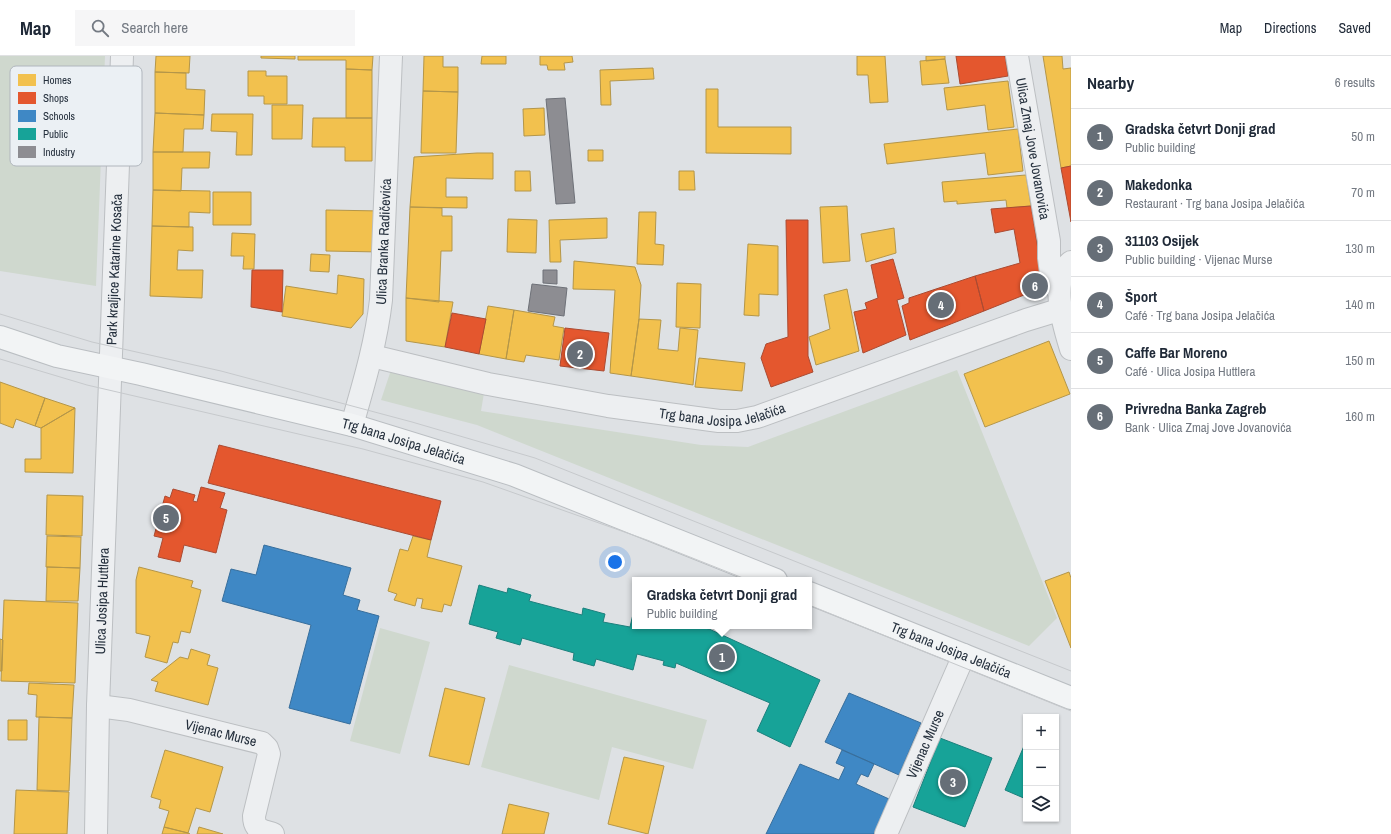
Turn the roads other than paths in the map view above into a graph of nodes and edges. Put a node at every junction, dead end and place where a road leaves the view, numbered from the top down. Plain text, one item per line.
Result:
1 (122, 56) edge
2 (390, 56) edge
3 (1017, 56) edge
4 (122, 66) edge
5 (118, 166) edge
6 (1049, 241) junction
7 (1071, 261) edge
8 (1060, 300) junction
9 (0, 337) edge
10 (1071, 349) edge
11 (372, 356) junction
12 (110, 368) junction
13 (352, 425) junction
14 (769, 577) edge
15 (812, 594) edge
16 (964, 654) junction
17 (1071, 698) edge
18 (98, 706) junction
19 (96, 834) edge
20 (273, 834) edge
21 (886, 834) edge

1 - 4 street, Park kraljice Katarine Kosača
2 - 11 street, Ulica Branka Radičevića
3 - 6 street, Ulica Zmaj Jove Jovanovića
5 - 12 street, Park kraljice Katarine Kosača
6 - 7 street
6 - 8 street, Ulica Zmaj Jove Jovanovića
7 - 8 street
8 - 10 street
8 - 11 street, Trg bana Josipa Jelačića
9 - 12 main road
11 - 13 street, Ulica Branka Radičevića
12 - 13 main road, Trg bana Josipa Jelačića
12 - 18 street, Ulica Josipa Huttlera
13 - 14 main road, Trg bana Josipa Jelačića
15 - 16 main road, Trg bana Josipa Jelačića
16 - 17 main road, Trg bana Josipa Jelačića
16 - 21 street, Vijenac Murse
18 - 19 street, Ulica Josipa Huttlera
18 - 20 street, Vijenac Murse

